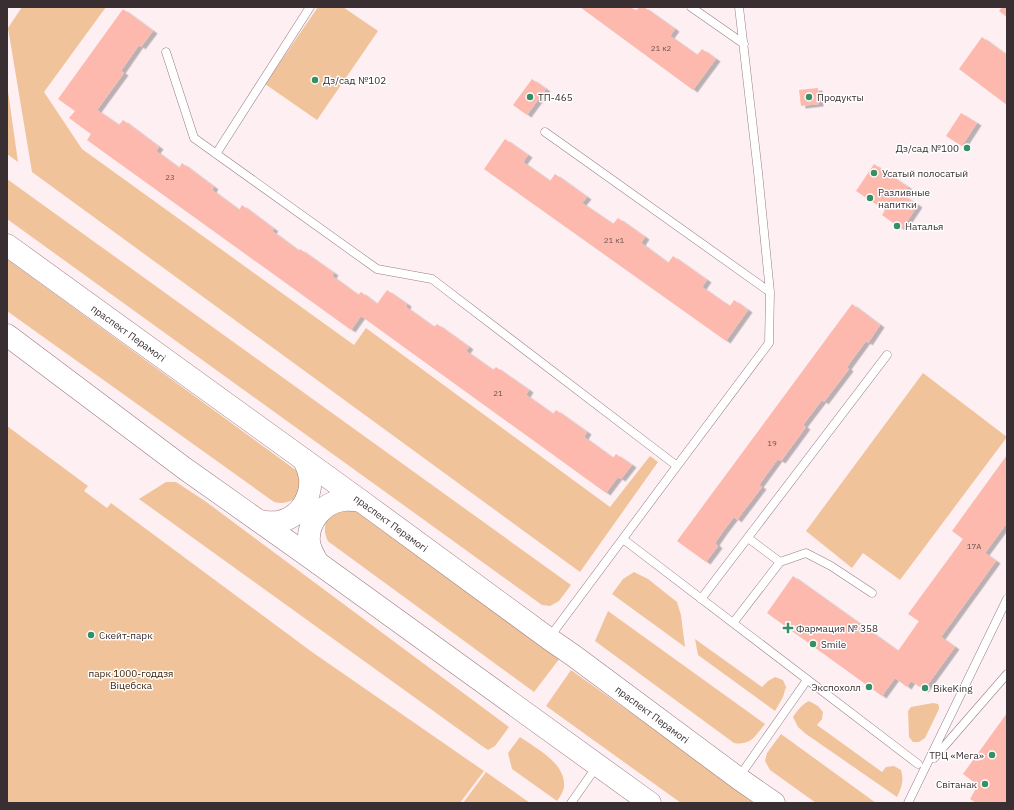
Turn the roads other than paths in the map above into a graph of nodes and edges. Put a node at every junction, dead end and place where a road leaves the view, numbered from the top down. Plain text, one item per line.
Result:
1 (310, 7) edge
2 (692, 7) edge
3 (739, 7) edge
4 (744, 44) junction
5 (166, 52) dead end
6 (545, 132) dead end
7 (216, 154) junction
8 (7, 246) edge
9 (770, 292) junction
10 (7, 335) edge
11 (887, 355) dead end
12 (304, 460) junction
13 (677, 466) junction
14 (361, 502) junction
15 (260, 521) junction
16 (748, 538) junction
17 (623, 539) junction
18 (780, 562) junction
19 (318, 563) junction
20 (872, 593) dead end
21 (701, 599) junction
22 (1007, 600) edge
23 (733, 623) junction
24 (548, 638) junction
25 (1007, 674) edge
26 (807, 680) junction
27 (918, 764) dead end
28 (597, 766) junction
29 (926, 766) junction
30 (738, 778) junction
31 (571, 803) edge
32 (650, 803) edge
33 (774, 803) edge
34 (908, 803) edge

1 - 7 lane
2 - 4 lane
3 - 4 lane
4 - 9 lane
5 - 7 lane
6 - 9 lane
7 - 13 lane
8 - 12 main road, праспект Перамогі
9 - 13 lane
10 - 15 main road
11 - 16 lane
12 - 14 main road, праспект Перамогі
12 - 15 main road
13 - 17 lane
14 - 19 main road
14 - 24 main road, праспект Перамогі
15 - 19 main road
16 - 18 lane
16 - 21 lane
17 - 21 lane
17 - 24 lane
18 - 20 lane
18 - 23 lane
19 - 28 main road
21 - 23 lane
22 - 29 lane
23 - 26 lane
24 - 30 main road, праспект Перамогі
25 - 29 lane
26 - 27 lane
26 - 30 lane
28 - 31 lane
28 - 32 main road
29 - 34 lane
30 - 33 main road, праспект Перамогі

